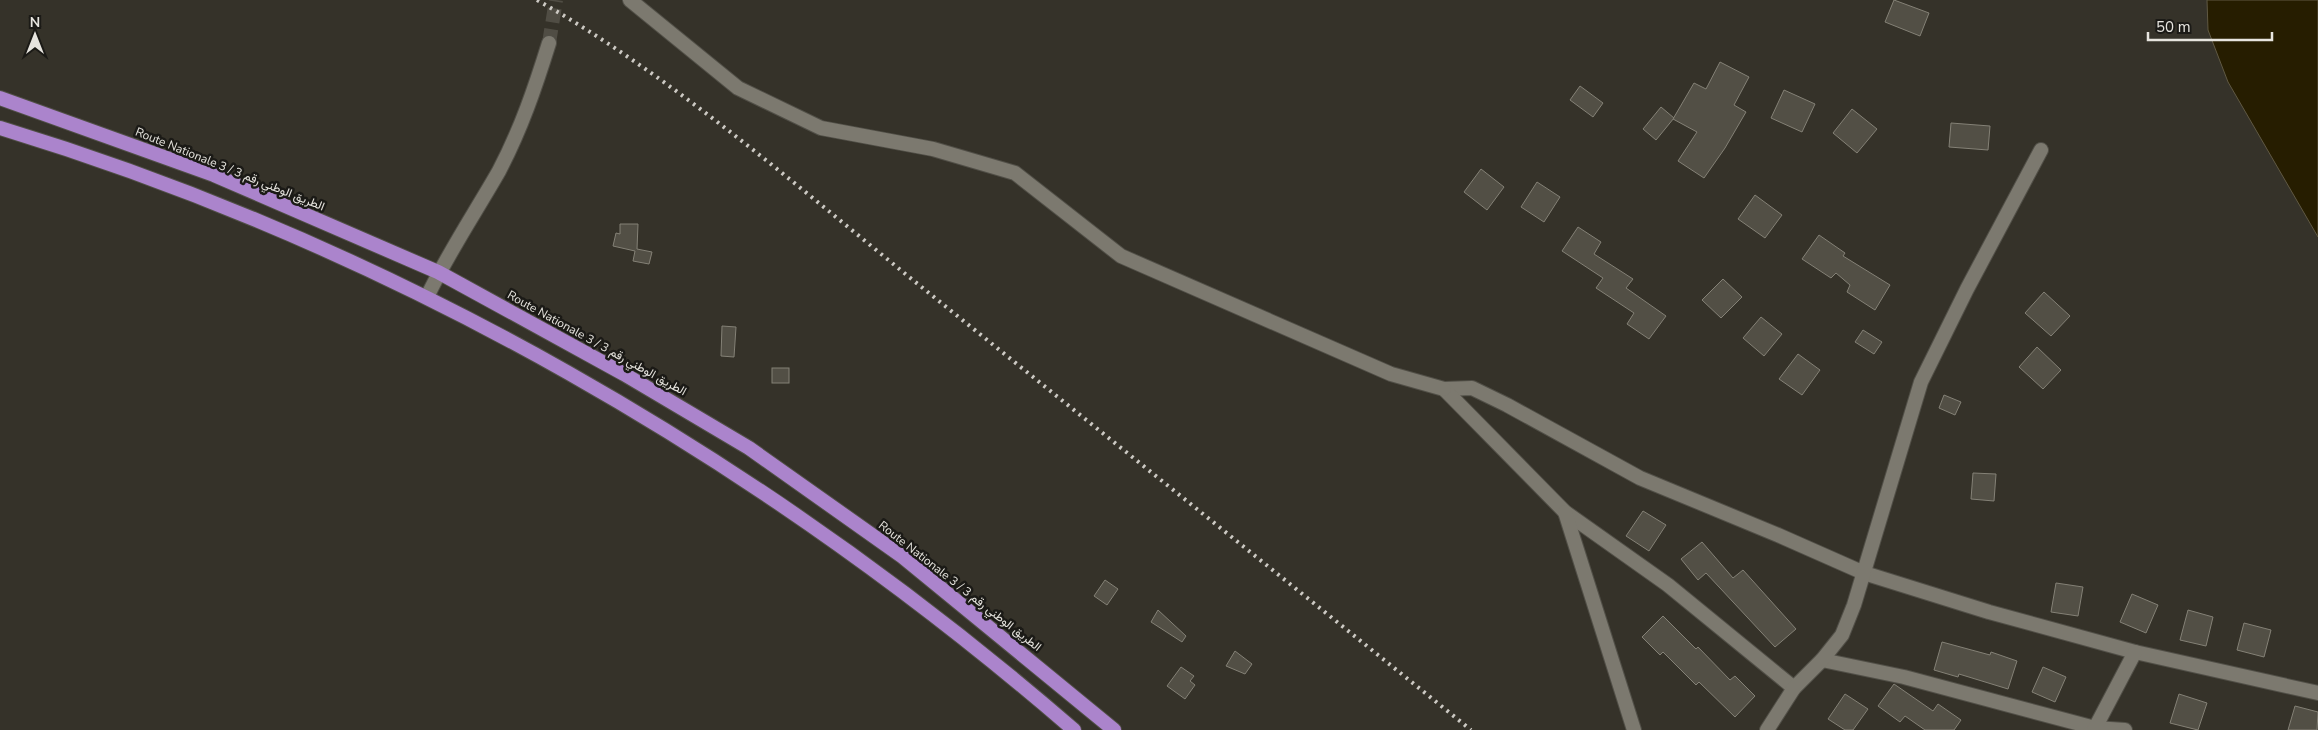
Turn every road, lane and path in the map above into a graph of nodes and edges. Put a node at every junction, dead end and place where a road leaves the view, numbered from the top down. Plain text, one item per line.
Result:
1 (630, 0) edge
2 (549, 43) tunnel mouth
3 (0, 98) edge
4 (0, 128) edge
5 (2041, 150) dead end
6 (438, 272) junction
7 (426, 297) junction
8 (1444, 389) junction
9 (1565, 512) junction
10 (1864, 573) junction
11 (2135, 652) junction
12 (1822, 660) junction
13 (1794, 688) junction
14 (2318, 693) edge
15 (2094, 729) edge
16 (1074, 730) edge
17 (1114, 730) edge
18 (1634, 730) edge
19 (1767, 730) edge
20 (2125, 730) edge

1 - 8 street
2 - 6 street
3 - 6 highway, Route Nationale 3 / الطريق الوطني رقم 3
4 - 7 highway
5 - 10 street
6 - 7 street
6 - 17 highway, Route Nationale 3 / الطريق الوطني رقم 3
7 - 16 highway
8 - 9 street
8 - 10 street
9 - 13 street
9 - 18 street
10 - 11 street
10 - 12 street
11 - 14 street
11 - 15 street
12 - 13 street
12 - 15 street
13 - 19 street
15 - 20 street

